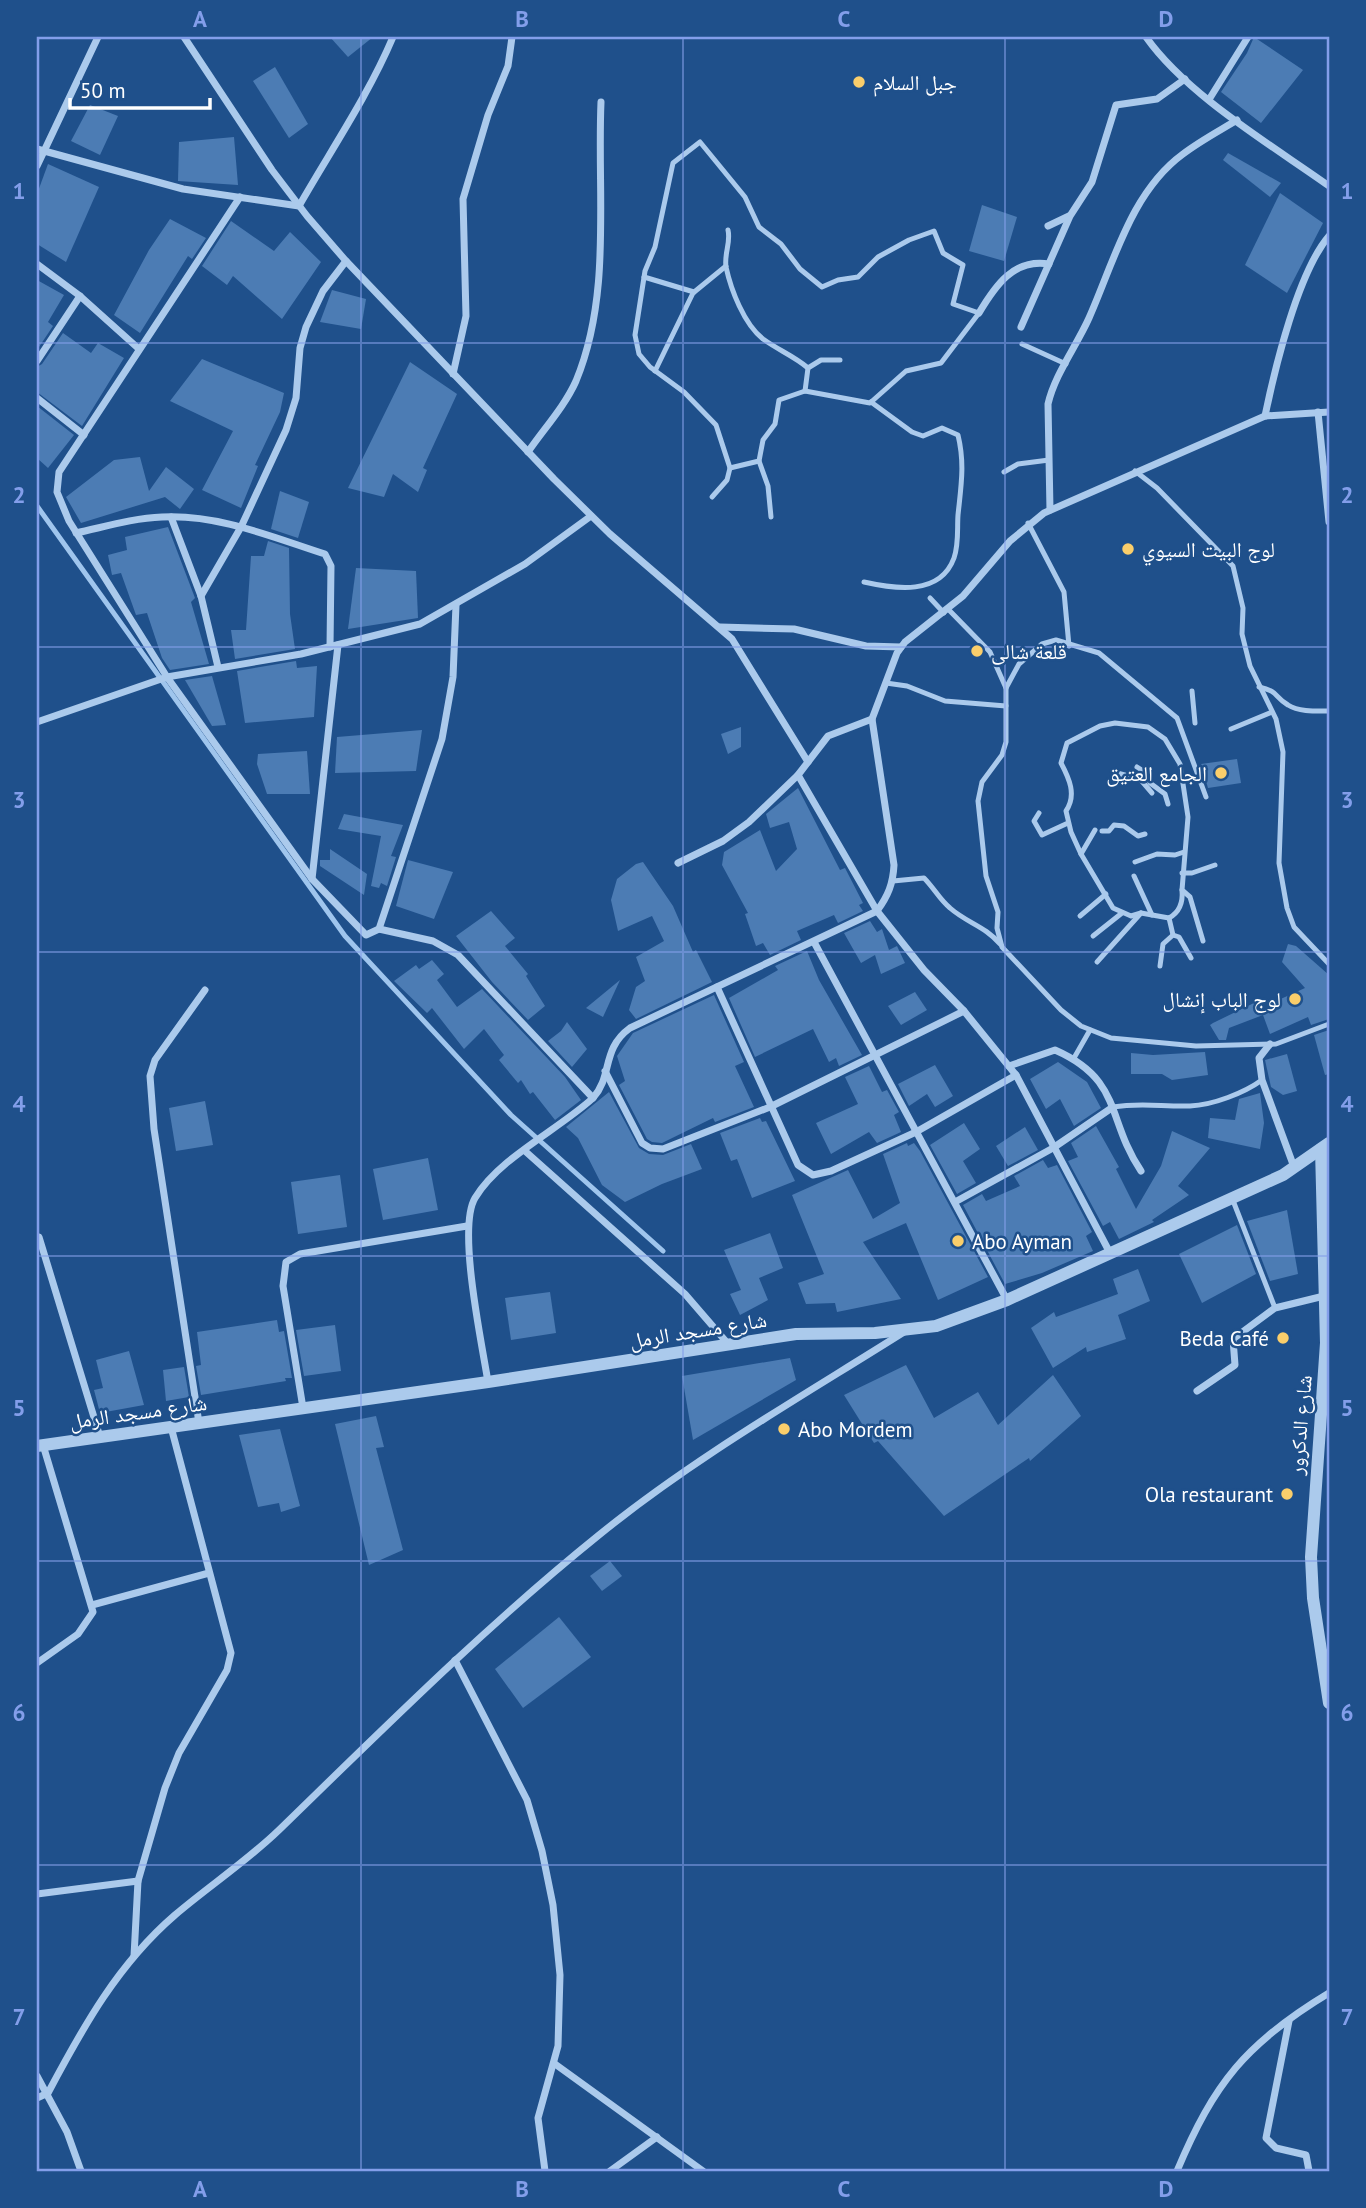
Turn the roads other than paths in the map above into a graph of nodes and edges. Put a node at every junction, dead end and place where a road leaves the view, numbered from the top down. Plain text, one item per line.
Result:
1 (98, 37) edge
2 (184, 37) edge
3 (393, 37) edge
4 (512, 37) edge
5 (1146, 37) edge
6 (1248, 37) edge
7 (1185, 79) junction
8 (1210, 99) junction
9 (601, 102) dead end
10 (1237, 120) junction
11 (40, 150) edge
12 (37, 166) edge
13 (1329, 186) edge
14 (240, 197) junction
15 (299, 206) junction
16 (1070, 216) junction
17 (1048, 226) dead end
18 (728, 230) dead end
19 (1329, 236) edge
20 (345, 261) junction
21 (37, 264) edge
22 (1049, 264) junction
23 (726, 266) junction
24 (644, 277) junction
25 (694, 292) junction
26 (80, 296) junction
27 (979, 313) junction
28 (1021, 327) dead end
29 (1022, 344) dead end
30 (139, 349) junction
31 (840, 360) dead end
32 (37, 361) edge
33 (1066, 364) junction
34 (808, 368) junction
35 (655, 371) junction
36 (453, 374) junction
37 (805, 391) junction
38 (37, 398) edge
39 (871, 402) junction
40 (1318, 412) junction
41 (1329, 412) edge
42 (1265, 416) junction
43 (84, 435) junction
44 (528, 452) junction
45 (1049, 460) junction
46 (759, 461) junction
47 (730, 468) junction
48 (1135, 471) junction
49 (1004, 472) dead end
50 (712, 497) dead end
51 (1050, 510) junction
52 (591, 516) junction
53 (171, 517) junction
54 (771, 517) dead end
55 (1329, 522) edge
56 (1028, 523) junction
57 (241, 527) junction
58 (76, 533) junction
59 (864, 582) dead end
60 (201, 596) junction
61 (930, 598) dead end
62 (456, 605) junction
63 (946, 611) junction
64 (720, 627) junction
65 (334, 646) junction
66 (1069, 646) junction
67 (901, 647) junction
68 (218, 667) junction
69 (167, 677) junction
70 (886, 683) junction
71 (1259, 687) junction
72 (1006, 688) junction
73 (1192, 691) dead end
74 (1006, 706) junction
75 (1329, 711) edge
76 (1272, 712) junction
77 (872, 719) junction
78 (37, 722) edge
79 (1195, 723) dead end
80 (1231, 729) dead end
81 (808, 762) junction
82 (1137, 767) dead end
83 (1117, 773) dead end
84 (798, 775) junction
85 (1152, 793) dead end
86 (1206, 797) dead end
87 (1168, 803) dead end
88 (1039, 813) dead end
89 (1068, 823) junction
90 (1145, 834) dead end
91 (1184, 852) junction
92 (1081, 854) junction
93 (1276, 855) dead end
94 (1135, 862) dead end
95 (678, 863) dead end
96 (1279, 863) junction
97 (1215, 865) dead end
98 (1182, 873) junction
99 (1134, 876) dead end
100 (312, 878) junction
101 (893, 881) junction
102 (1182, 890) junction
103 (1106, 894) junction
104 (877, 911) junction
105 (1122, 914) junction
106 (1142, 914) junction
107 (1152, 915) junction
108 (1080, 916) dead end
109 (1169, 918) junction
110 (379, 929) junction
111 (1173, 935) junction
112 (1093, 936) dead end
113 (1203, 941) dead end
114 (814, 942) junction
115 (1002, 947) junction
116 (1191, 958) dead end
117 (1097, 962) dead end
118 (1329, 964) edge
119 (1160, 966) dead end
120 (717, 987) junction
121 (205, 990) dead end
122 (964, 1011) junction
123 (1329, 1024) edge
124 (1090, 1030) junction
125 (1270, 1044) junction
126 (875, 1056) junction
127 (1074, 1058) junction
128 (1009, 1066) junction
129 (605, 1071) junction
130 (1016, 1075) junction
131 (1262, 1080) junction
132 (593, 1098) junction
133 (770, 1107) junction
134 (1113, 1107) junction
135 (916, 1132) junction
136 (1325, 1146) edge
137 (1053, 1148) junction
138 (525, 1151) junction
139 (1294, 1168) junction
140 (1141, 1171) dead end
141 (1232, 1198) junction
142 (956, 1202) junction
143 (467, 1226) junction
144 (38, 1237) dead end
145 (1110, 1253) junction
146 (1324, 1296) junction
147 (1007, 1300) junction
148 (1275, 1308) junction
149 (907, 1330) junction
150 (729, 1345) junction
151 (488, 1382) junction
152 (1196, 1391) dead end
153 (1326, 1401) edge
154 (303, 1408) junction
155 (199, 1423) junction
156 (171, 1427) junction
157 (100, 1437) junction
158 (40, 1445) edge
159 (209, 1573) junction
160 (93, 1605) junction
161 (455, 1660) junction
162 (37, 1663) edge
163 (1329, 1703) edge
164 (138, 1881) junction
165 (37, 1894) edge
166 (134, 1956) junction
167 (1329, 1993) edge
168 (1289, 2021) junction
169 (555, 2064) junction
170 (37, 2076) edge
171 (48, 2093) junction
172 (37, 2098) edge
173 (657, 2137) junction
174 (81, 2171) edge
175 (545, 2171) edge
176 (610, 2171) edge
177 (703, 2171) edge
178 (1177, 2171) edge
179 (1309, 2171) edge

1 - 11 street
2 - 15 street
3 - 15 street
4 - 36 street
5 - 7 street
6 - 8 street
7 - 8 street
7 - 16 street
8 - 10 street
9 - 44 street
10 - 13 street
10 - 33 street
11 - 12 street
11 - 14 street
14 - 15 street
14 - 30 street
15 - 20 street
16 - 17 street
16 - 22 street
18 - 23 lane
19 - 42 street
20 - 36 street
20 - 57 street
21 - 26 street
22 - 27 street
22 - 28 street
23 - 25 lane
23 - 34 lane
24 - 25 lane
24 - 27 lane
24 - 35 lane
25 - 35 lane
26 - 30 street
26 - 32 street
27 - 39 lane
29 - 33 lane
30 - 43 street
31 - 34 lane
33 - 45 street
34 - 37 lane
35 - 47 lane
36 - 44 street
37 - 39 lane
37 - 46 lane
38 - 43 street
39 - 59 lane
40 - 41 street
40 - 42 street
40 - 55 street
42 - 48 street
43 - 58 street
44 - 52 street
45 - 49 lane
45 - 51 street
46 - 47 lane
46 - 54 lane
47 - 50 lane
48 - 51 street
48 - 71 lane
51 - 56 street
52 - 62 street
52 - 64 street
53 - 57 street
53 - 58 street
53 - 60 street
56 - 63 street
56 - 66 lane
57 - 60 street
57 - 65 street
58 - 69 street
60 - 68 street
61 - 63 lane
62 - 65 street
62 - 110 street
63 - 67 street
63 - 72 lane
64 - 67 street
64 - 81 street
65 - 68 street
65 - 100 street
66 - 72 lane
66 - 86 lane
67 - 70 street
68 - 69 street
69 - 78 street
69 - 100 street
70 - 74 lane
70 - 77 street
71 - 75 lane
71 - 76 lane
72 - 74 lane
73 - 79 lane
74 - 115 lane
76 - 80 lane
76 - 96 lane
77 - 81 street
77 - 101 street
81 - 84 street
82 - 87 lane
83 - 85 lane
84 - 95 street
84 - 104 street
88 - 89 lane
89 - 91 lane
89 - 92 lane
90 - 92 lane
91 - 94 lane
91 - 98 lane
92 - 103 lane
93 - 96 lane
96 - 118 lane
97 - 98 lane
98 - 102 lane
99 - 107 lane
100 - 110 street
101 - 104 street
101 - 115 lane
102 - 109 lane
102 - 113 lane
103 - 105 lane
103 - 108 lane
104 - 114 street
104 - 122 street
105 - 106 lane
105 - 112 lane
106 - 107 lane
106 - 117 lane
107 - 109 lane
109 - 111 lane
110 - 132 street
111 - 116 lane
111 - 119 lane
114 - 120 street
114 - 126 street
115 - 124 lane
120 - 129 street
120 - 133 street
121 - 155 street
122 - 126 street
122 - 128 street
123 - 125 lane
124 - 125 lane
124 - 127 lane
125 - 131 street
126 - 133 street
126 - 135 street
127 - 128 street
127 - 134 street
128 - 130 street
129 - 132 street
129 - 133 street
130 - 135 street
130 - 137 street
131 - 134 lane
131 - 139 street
132 - 138 street
133 - 135 street
134 - 137 street
134 - 140 street
135 - 142 street
136 - 139 street, شارع مسجد الرمل
136 - 146 street, شارع الدكرور
137 - 142 street
137 - 145 street
138 - 143 street
138 - 150 street
139 - 141 street, شارع مسجد الرمل
141 - 145 street, شارع مسجد الرمل
141 - 148 lane
142 - 147 street
143 - 151 street
143 - 154 street
144 - 157 street
145 - 147 street, شارع مسجد الرمل
146 - 148 street
146 - 153 street, شارع الدكرور
147 - 149 street, شارع مسجد الرمل
148 - 152 street
149 - 150 street, شارع مسجد الرمل
149 - 161 street
150 - 151 street, شارع مسجد الرمل
151 - 154 street, شارع مسجد الرمل
153 - 163 street, شارع الدكرور
154 - 155 street, شارع مسجد الرمل
155 - 156 street, شارع مسجد الرمل
156 - 157 street, شارع مسجد الرمل
156 - 159 street
157 - 158 street, شارع مسجد الرمل
158 - 160 street
159 - 160 street
159 - 164 street
160 - 162 street
161 - 166 street
161 - 169 street
164 - 165 street
164 - 166 street
166 - 171 street
167 - 168 street
168 - 178 street
168 - 179 street
169 - 173 street
169 - 175 street
170 - 171 street
171 - 172 street
171 - 174 street
173 - 176 street
173 - 177 street

